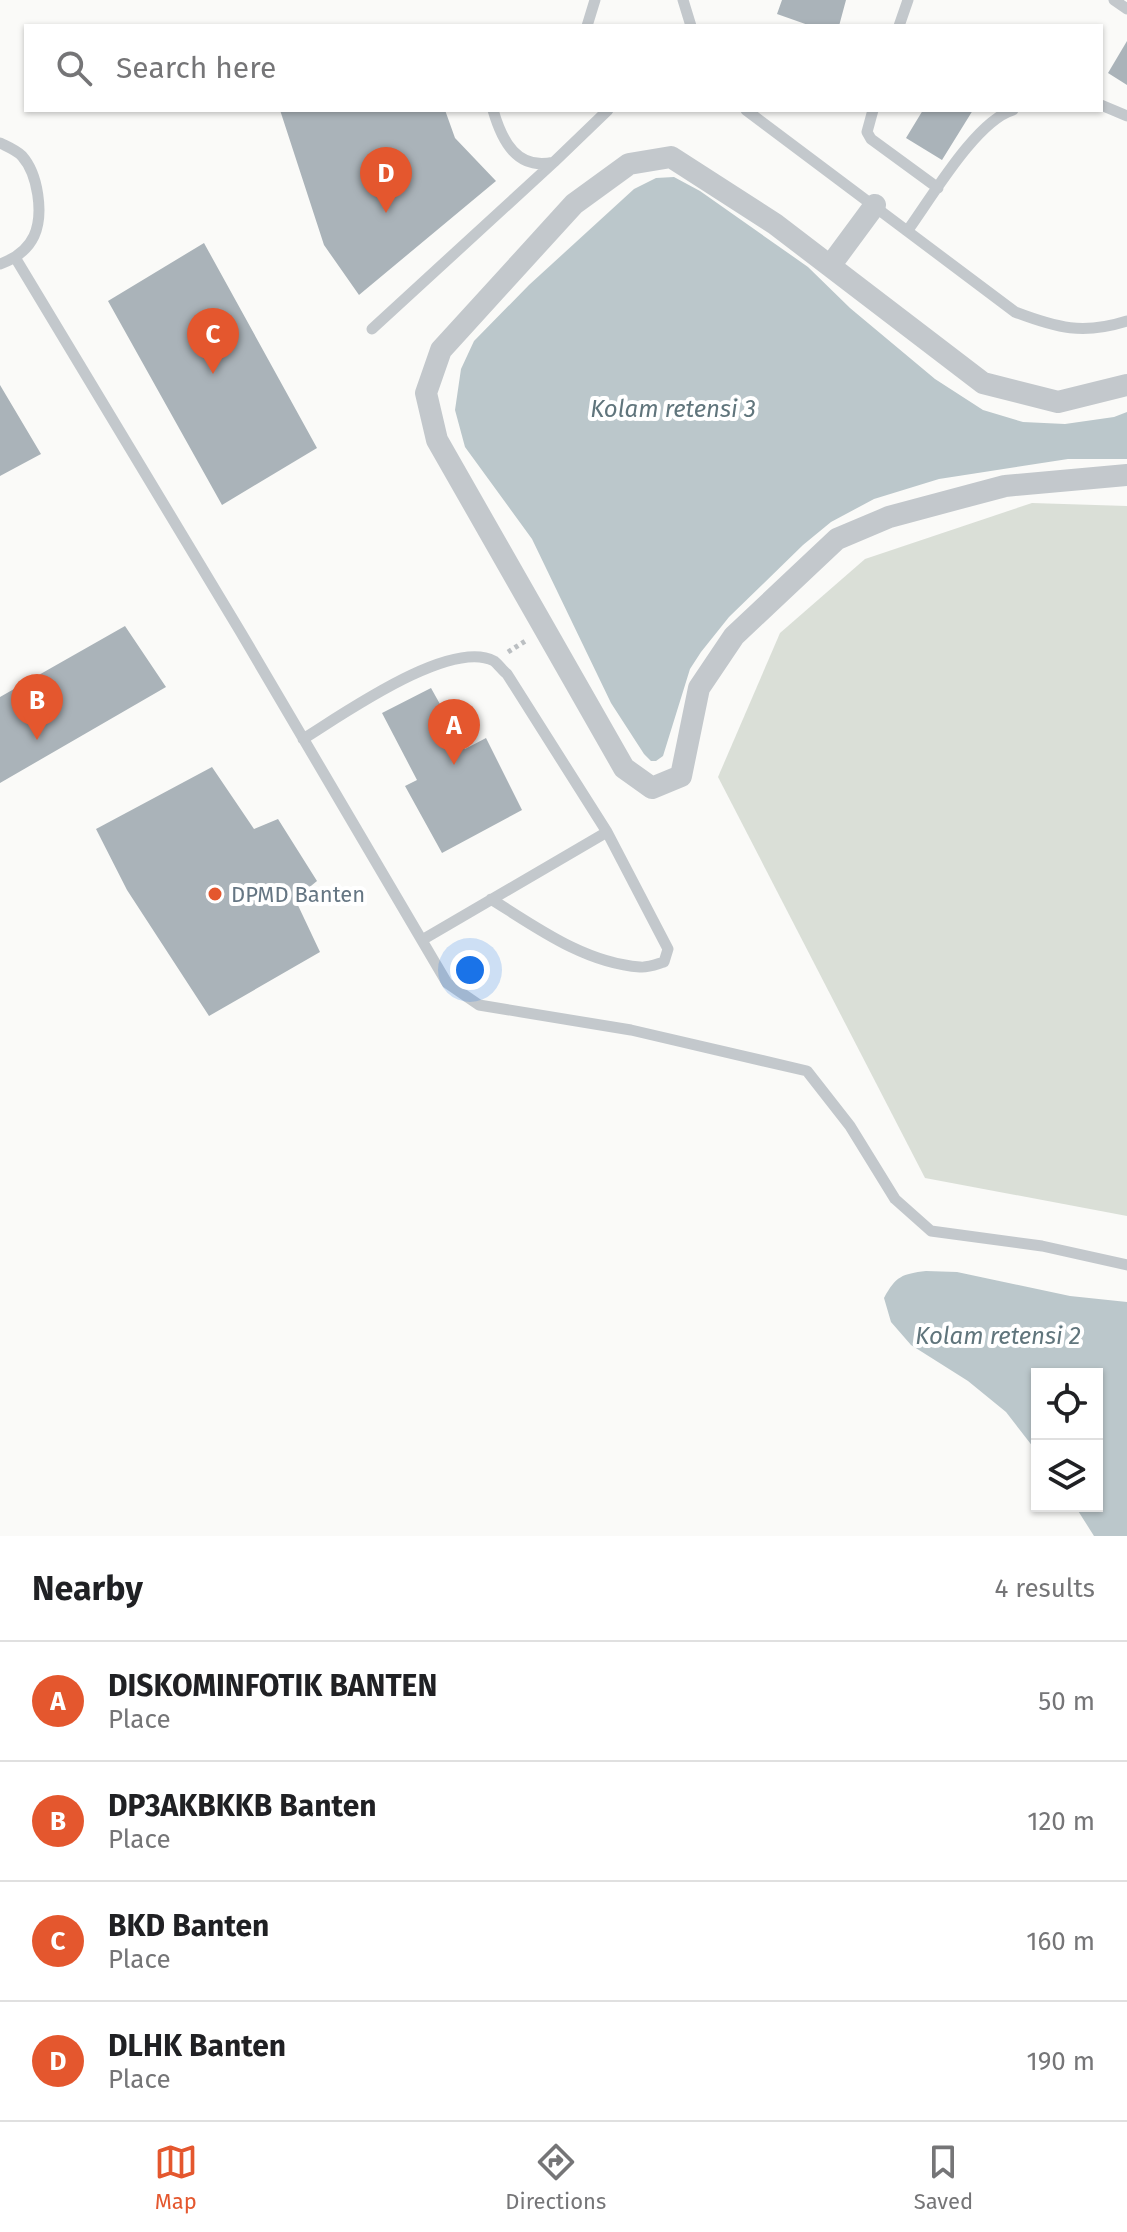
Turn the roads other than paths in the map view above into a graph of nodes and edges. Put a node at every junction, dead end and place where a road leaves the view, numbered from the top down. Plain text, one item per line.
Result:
1 (595, 0) edge
2 (683, 0) edge
3 (908, 0) edge
4 (1114, 0) edge
5 (1127, 9) edge
6 (588, 24) edge
7 (690, 24) edge
8 (900, 24) edge
9 (1103, 106) edge
10 (494, 112) edge
11 (606, 112) edge
12 (749, 112) edge
13 (872, 112) edge
14 (1007, 112) edge
15 (1127, 116) edge
16 (0, 143) edge
17 (554, 162) junction
18 (938, 188) junction
19 (875, 205) junction
20 (908, 230) junction
21 (16, 259) junction
22 (0, 264) edge
23 (830, 266) junction
24 (1127, 321) edge
25 (372, 329) dead end
26 (1127, 385) edge
27 (1127, 475) edge
28 (303, 739) junction
29 (607, 832) junction
30 (491, 899) junction
31 (422, 940) junction
32 (1127, 1265) edge

1 - 6 lane
2 - 7 lane
3 - 8 lane
4 - 5 lane
9 - 15 lane
10 - 17 lane
11 - 17 lane
12 - 19 lane
13 - 18 lane
14 - 18 lane
16 - 21 lane
17 - 25 lane
18 - 20 lane
19 - 20 lane
19 - 23 street
20 - 24 lane
21 - 22 lane
21 - 28 lane
23 - 26 street
23 - 27 street
28 - 29 lane
28 - 31 lane
29 - 30 lane
29 - 30 lane
30 - 31 lane
31 - 32 lane

